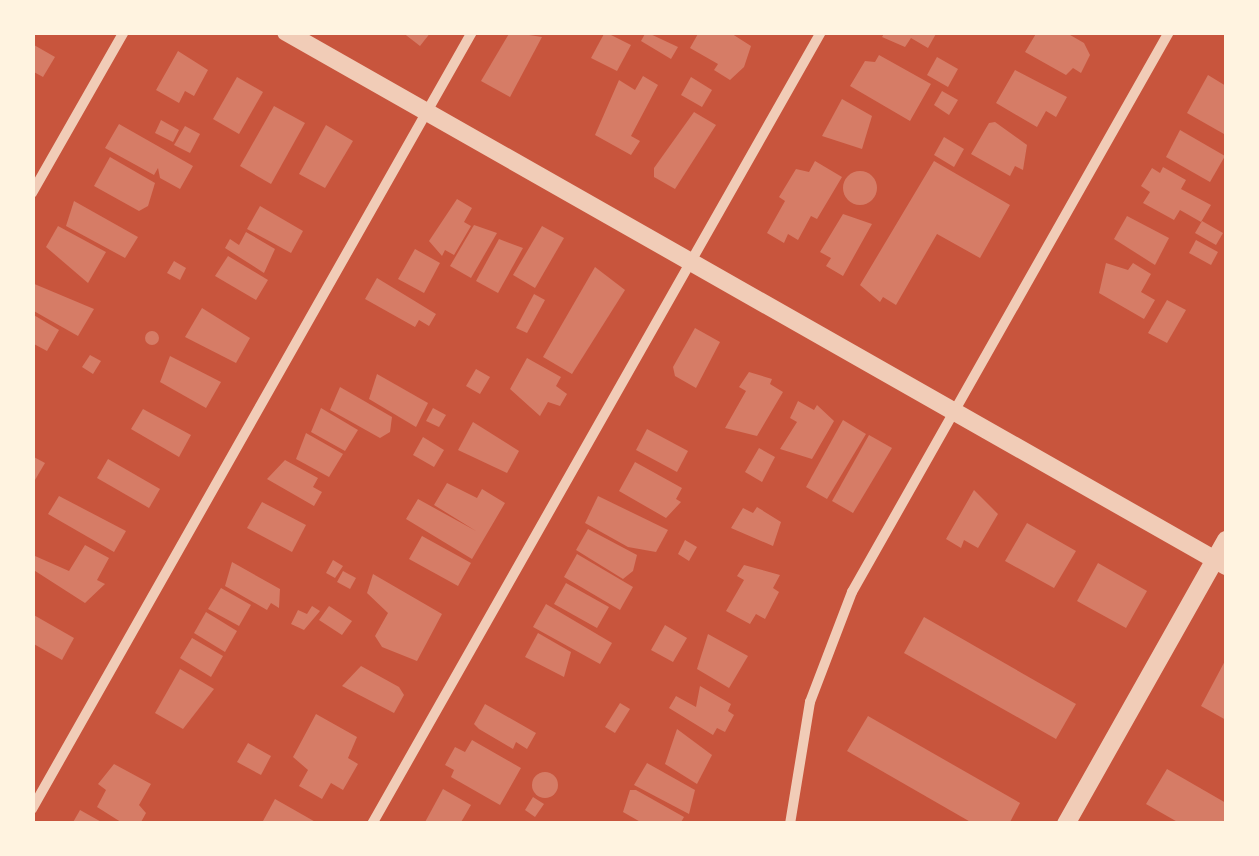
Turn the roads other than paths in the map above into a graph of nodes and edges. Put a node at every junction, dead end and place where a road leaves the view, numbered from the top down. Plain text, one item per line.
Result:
1 (124, 32) edge
2 (286, 32) edge
3 (472, 32) edge
4 (821, 32) edge
5 (1169, 32) edge
6 (426, 112) junction
7 (32, 192) edge
8 (690, 261) junction
9 (954, 411) junction
10 (1226, 540) edge
11 (1221, 563) edge
12 (32, 809) edge
13 (372, 824) edge
14 (790, 824) edge
15 (1066, 824) edge

1 - 7 street
2 - 6 street
3 - 6 street
4 - 8 street
5 - 9 street
6 - 8 street
6 - 12 street
8 - 9 street
8 - 13 street
9 - 11 street
9 - 14 street
10 - 11 street
11 - 15 street

